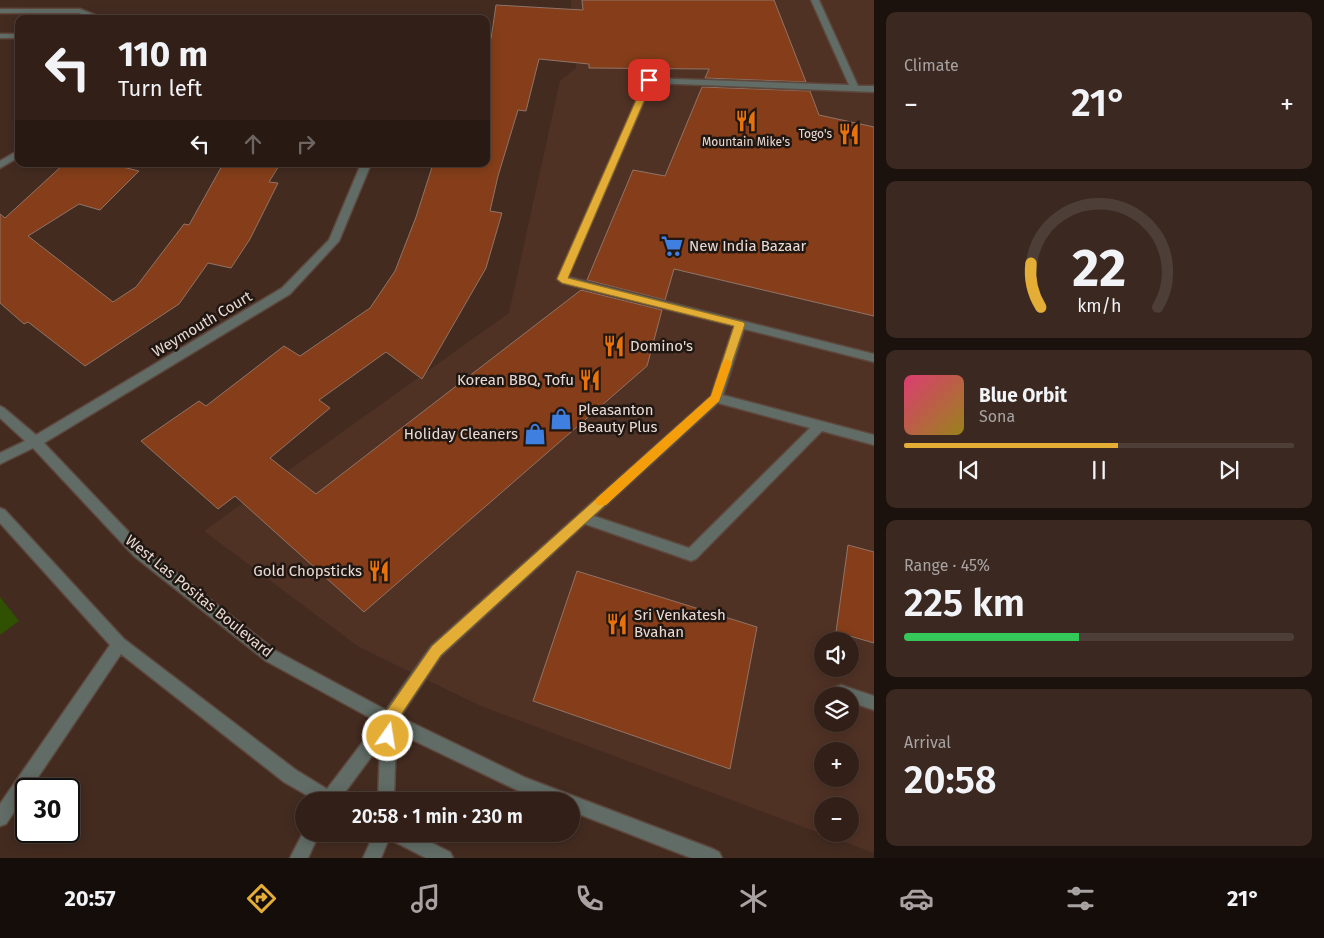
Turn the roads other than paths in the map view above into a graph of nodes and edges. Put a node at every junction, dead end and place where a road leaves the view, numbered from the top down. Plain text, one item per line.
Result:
1 (815, 0) edge
2 (0, 11) edge
3 (91, 15) edge
4 (0, 36) edge
5 (15, 36) edge
6 (855, 88) junction
7 (874, 89) edge
8 (15, 156) edge
9 (0, 165) edge
10 (365, 167) edge
11 (740, 324) junction
12 (874, 358) edge
13 (716, 398) junction
14 (0, 411) edge
15 (820, 425) junction
16 (874, 440) edge
17 (35, 442) junction
18 (0, 459) edge
19 (0, 514) edge
20 (583, 518) junction
21 (119, 644) junction
22 (859, 698) edge
23 (874, 703) edge
24 (389, 720) junction
25 (315, 792) edge
26 (336, 792) edge
27 (386, 792) edge
28 (542, 792) edge
29 (580, 806) edge
30 (0, 818) edge
31 (307, 842) edge
32 (379, 842) edge
33 (413, 842) edge
34 (299, 858) edge
35 (372, 858) edge
36 (444, 858) edge
37 (713, 858) edge

1 - 6 street
2 - 3 street
4 - 5 street
6 - 7 street
6 - 11 street
8 - 9 street
10 - 17 street, Weymouth Court
11 - 12 street
11 - 13 street
13 - 15 street
13 - 20 street
14 - 17 street, West Las Positas Boulevard
15 - 16 street
15 - 20 street
17 - 18 street, Weymouth Court
17 - 24 street, West Las Positas Boulevard
19 - 21 street
20 - 24 street
21 - 25 street
21 - 30 street
22 - 23 street
24 - 26 street
24 - 27 street
24 - 28 street, West Las Positas Boulevard
29 - 37 street
31 - 34 street
32 - 35 street
33 - 36 street

